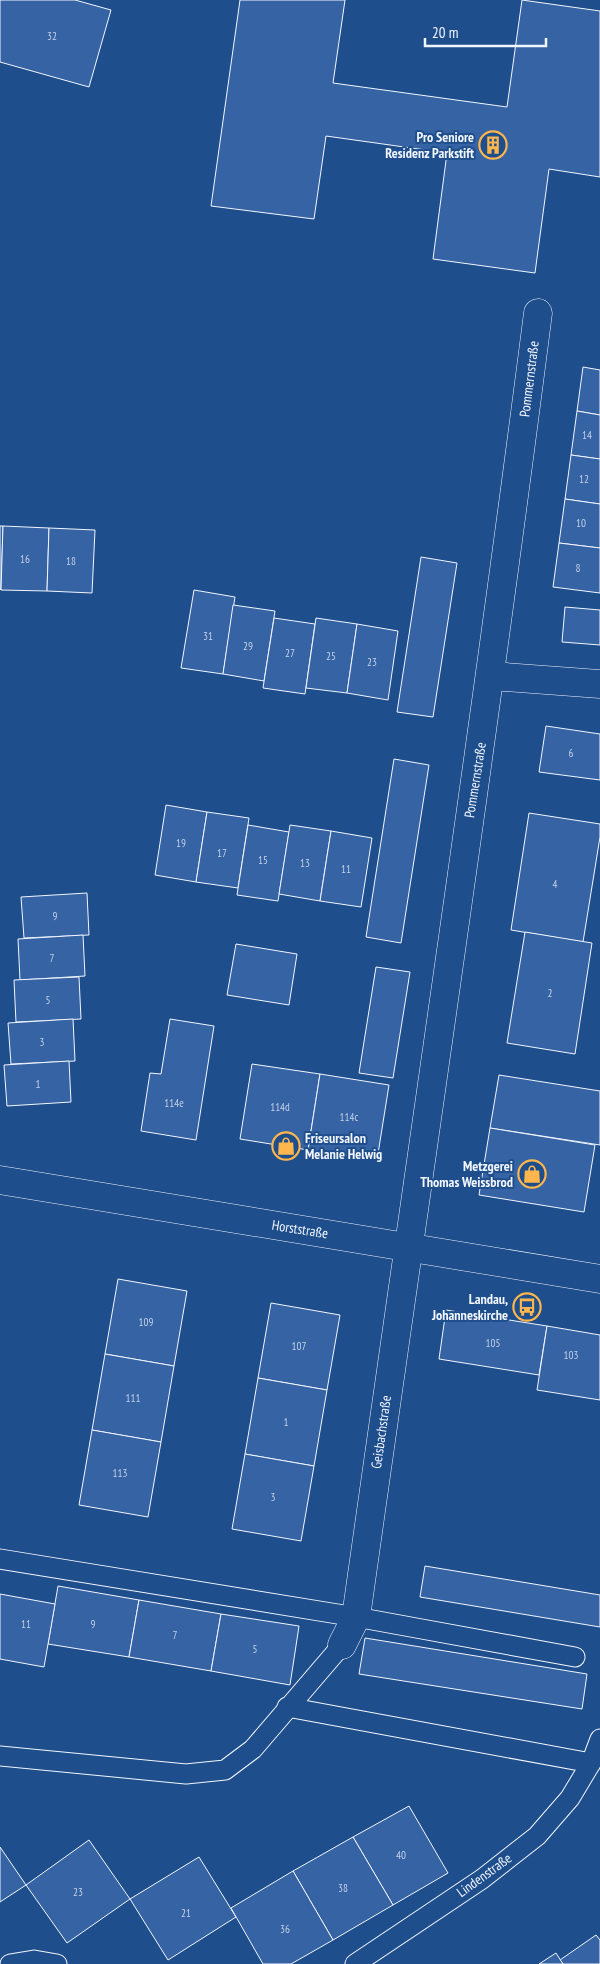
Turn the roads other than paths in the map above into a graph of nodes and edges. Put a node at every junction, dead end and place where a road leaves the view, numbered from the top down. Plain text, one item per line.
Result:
1 (538, 313) dead end
2 (491, 676) junction
3 (600, 684) edge
4 (0, 1180) edge
5 (407, 1246) junction
6 (600, 1279) edge
7 (0, 1559) edge
8 (356, 1617) junction
9 (342, 1645) joint
10 (575, 1657) dead end
11 (287, 1707) junction
12 (600, 1739) edge
13 (0, 1756) edge
14 (590, 1763) junction
15 (10, 1964) edge
16 (57, 1964) edge
17 (355, 1964) edge

1 - 2 street, Pommernstraße
2 - 3 street
2 - 5 street, Pommernstraße
4 - 5 street, Horststraße
5 - 6 street, Horststraße
5 - 8 street, Geisbachstraße
7 - 8 lane
8 - 9 street, Geisbachstraße
8 - 10 lane
9 - 11 lane
11 - 13 lane
11 - 14 lane
12 - 14 lane, Lindenstraße
14 - 17 lane, Lindenstraße
15 - 16 lane

